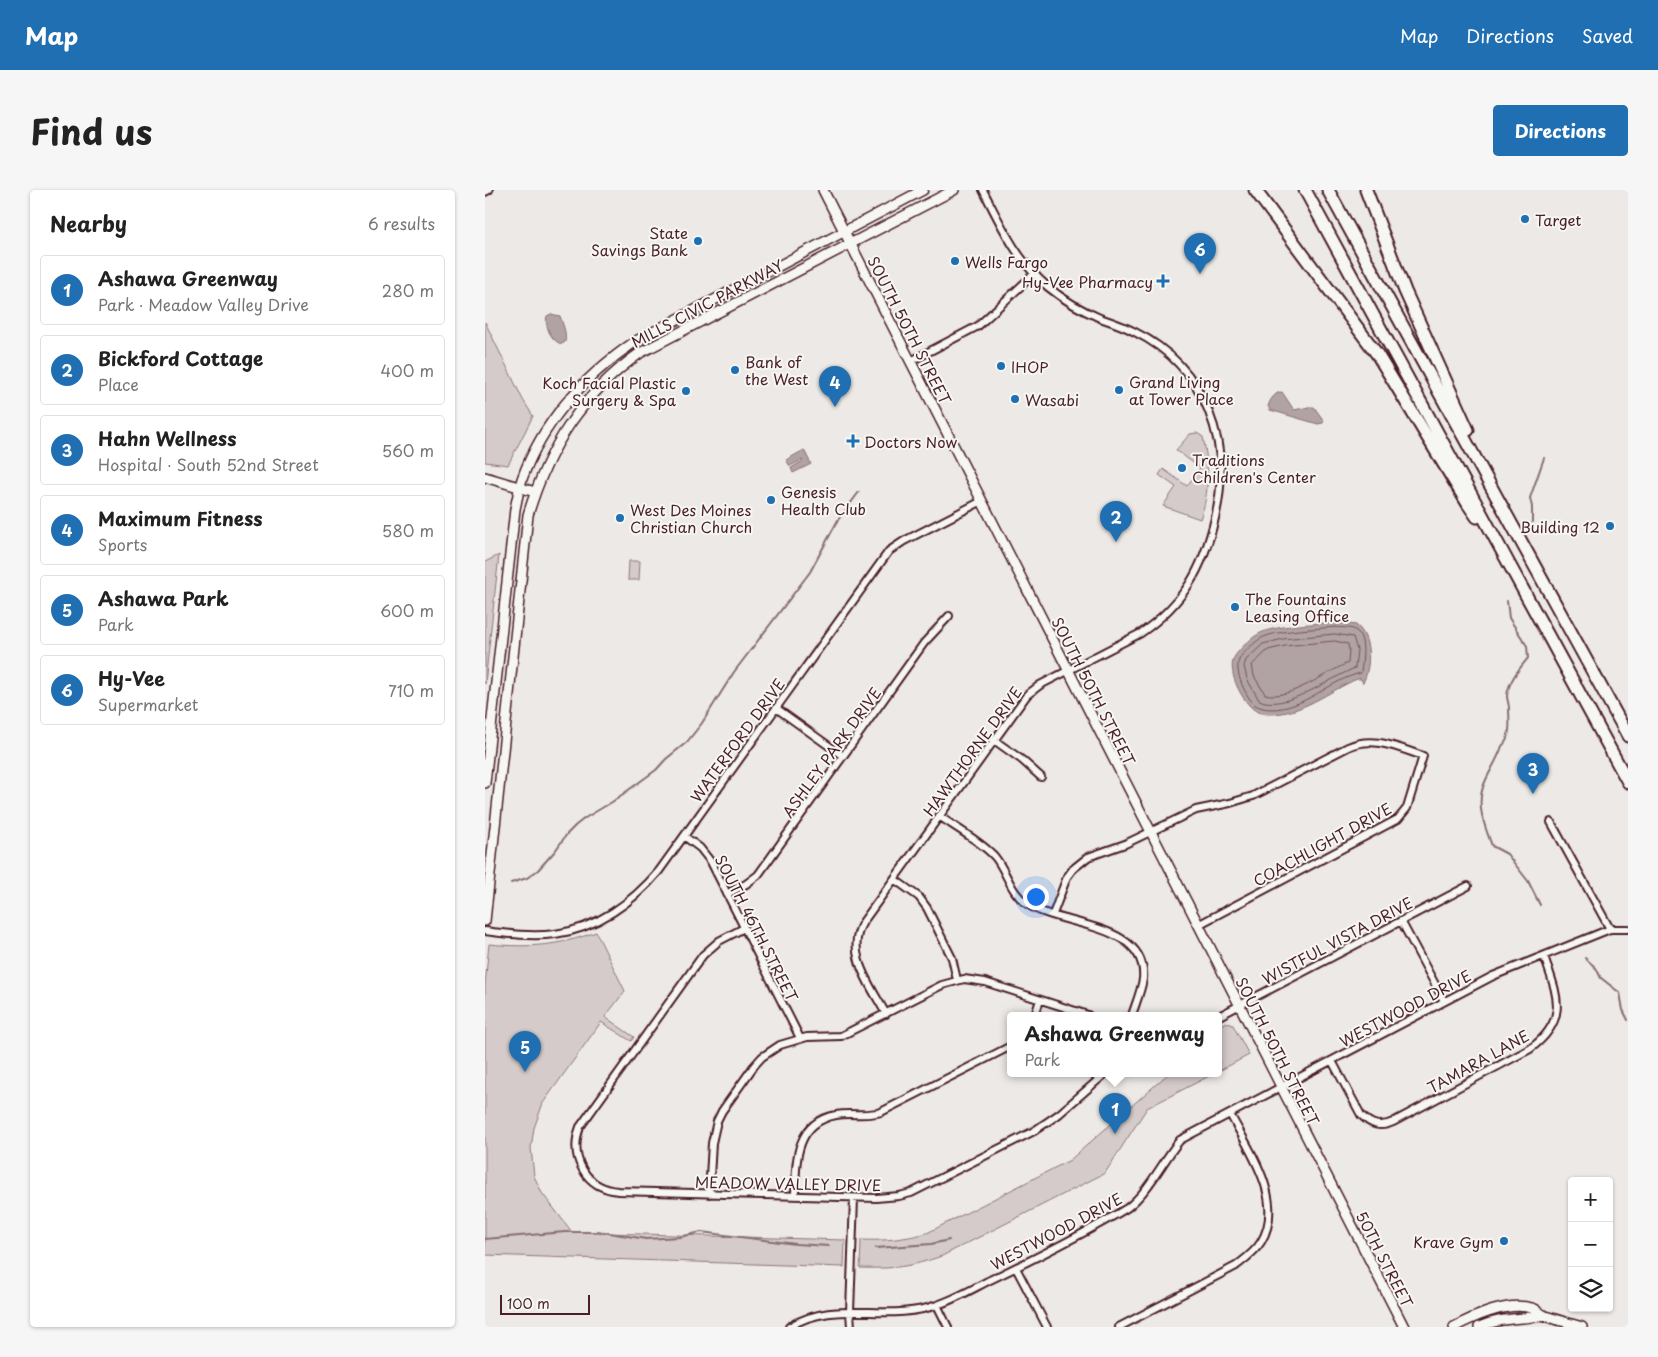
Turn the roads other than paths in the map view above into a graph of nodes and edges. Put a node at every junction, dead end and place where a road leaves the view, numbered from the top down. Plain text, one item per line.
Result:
1 (489, 190) edge
2 (823, 190) edge
3 (923, 190) edge
4 (955, 190) edge
5 (983, 190) edge
6 (1255, 190) edge
7 (1305, 190) edge
8 (1328, 190) edge
9 (1366, 190) edge
10 (485, 192) edge
11 (844, 231) junction
12 (851, 244) junction
13 (1034, 274) junction
14 (911, 361) junction
15 (1482, 469) junction
16 (485, 477) edge
17 (519, 488) junction
18 (535, 492) junction
19 (981, 501) junction
20 (1504, 552) junction
21 (949, 616) dead end
22 (1068, 671) junction
23 (776, 708) junction
24 (1628, 736) edge
25 (994, 740) junction
26 (843, 756) junction
27 (1041, 777) dead end
28 (485, 782) edge
29 (1628, 782) edge
30 (939, 816) junction
31 (1551, 822) dead end
32 (1150, 832) junction
33 (684, 836) junction
34 (895, 879) junction
35 (1468, 886) dead end
36 (727, 894) junction
37 (1053, 914) junction
38 (485, 921) edge
39 (1401, 921) junction
40 (1198, 925) junction
41 (744, 928) junction
42 (1626, 929) edge
43 (1610, 930) junction
44 (485, 932) edge
45 (1544, 956) junction
46 (957, 980) junction
47 (1040, 1000) junction
48 (1444, 1001) junction
49 (1239, 1005) junction
50 (1036, 1012) edge
51 (1078, 1012) edge
52 (1133, 1012) edge
53 (886, 1014) junction
54 (1222, 1014) edge
55 (800, 1038) junction
56 (1007, 1048) edge
57 (1332, 1061) junction
58 (1101, 1077) edge
59 (1281, 1087) junction
60 (1229, 1114) junction
61 (709, 1194) junction
62 (795, 1196) junction
63 (854, 1198) junction
64 (1341, 1203) joint
65 (1016, 1268) junction
66 (937, 1306) junction
67 (850, 1312) junction
68 (1543, 1315) junction
69 (789, 1327) edge
70 (851, 1327) edge
71 (948, 1327) edge
72 (1047, 1327) edge
73 (1119, 1327) edge
74 (1404, 1327) edge
75 (1454, 1327) edge
76 (1479, 1327) edge
77 (1582, 1327) edge

1 - 10 street
2 - 11 main road, SOUTH 50TH STREET
3 - 11 main road, MILLS CIVIC PARKWAY
4 - 12 main road, MILLS CIVIC PARKWAY
5 - 13 street, HAWTHORNE DRIVE
6 - 20 highway
7 - 20 highway
8 - 15 highway
9 - 15 highway
11 - 12 main road, SOUTH 50TH STREET
11 - 17 main road, MILLS CIVIC PARKWAY
12 - 14 main road, SOUTH 50TH STREET
12 - 18 main road, MILLS CIVIC PARKWAY
13 - 14 street
13 - 22 street, HAWTHORNE DRIVE
14 - 19 main road, SOUTH 50TH STREET
15 - 24 highway
16 - 17 main road
17 - 18 main road
17 - 28 main road, MILLS CIVIC PARKWAY
18 - 38 main road, MILLS CIVIC PARKWAY
19 - 22 main road, SOUTH 50TH STREET
19 - 23 street, WATERFORD DRIVE
20 - 29 highway
21 - 26 street, ASHLEY PARK DRIVE
22 - 25 street, HAWTHORNE DRIVE
22 - 32 main road, SOUTH 50TH STREET
23 - 26 street
23 - 33 street, WATERFORD DRIVE
25 - 27 street
25 - 30 street, HAWTHORNE DRIVE
26 - 36 street, ASHLEY PARK DRIVE
30 - 34 street, HAWTHORNE DRIVE
30 - 37 street
31 - 43 street
32 - 37 street
32 - 40 main road, SOUTH 50TH STREET
32 - 40 street, COACHLIGHT DRIVE
33 - 36 street, SOUTH 46TH STREET
33 - 44 street, WATERFORD DRIVE
34 - 46 street
34 - 53 street, HAWTHORNE DRIVE
35 - 39 street, WISTFUL VISTA DRIVE
36 - 41 street, SOUTH 46TH STREET
37 - 52 street
39 - 48 street
39 - 49 street, WISTFUL VISTA DRIVE
40 - 49 main road, SOUTH 50TH STREET
41 - 55 street, SOUTH 46TH STREET
41 - 61 street, MEADOW VALLEY DRIVE
42 - 43 street, WESTWOOD DRIVE
43 - 45 street, WESTWOOD DRIVE
45 - 48 street, WESTWOOD DRIVE
45 - 57 street, TAMARA LANE
46 - 47 street
46 - 53 street
47 - 50 street
47 - 51 street
48 - 57 street, WESTWOOD DRIVE
49 - 54 street, WISTFUL VISTA DRIVE
49 - 59 main road, SOUTH 50TH STREET
53 - 55 street
55 - 61 street
56 - 62 street
57 - 59 street, WESTWOOD DRIVE
58 - 63 street, MEADOW VALLEY DRIVE
59 - 60 street, WESTWOOD DRIVE
59 - 64 main road, SOUTH 50TH STREET
60 - 65 street, WESTWOOD DRIVE
60 - 73 street
61 - 62 street, MEADOW VALLEY DRIVE
62 - 63 street, MEADOW VALLEY DRIVE
63 - 67 street
64 - 74 main road, 50TH STREET
65 - 66 street, WESTWOOD DRIVE
65 - 72 street
66 - 67 street, WESTWOOD DRIVE
66 - 71 street
67 - 69 street, WESTWOOD DRIVE
67 - 70 street
68 - 75 main road
68 - 76 main road
68 - 77 main road

